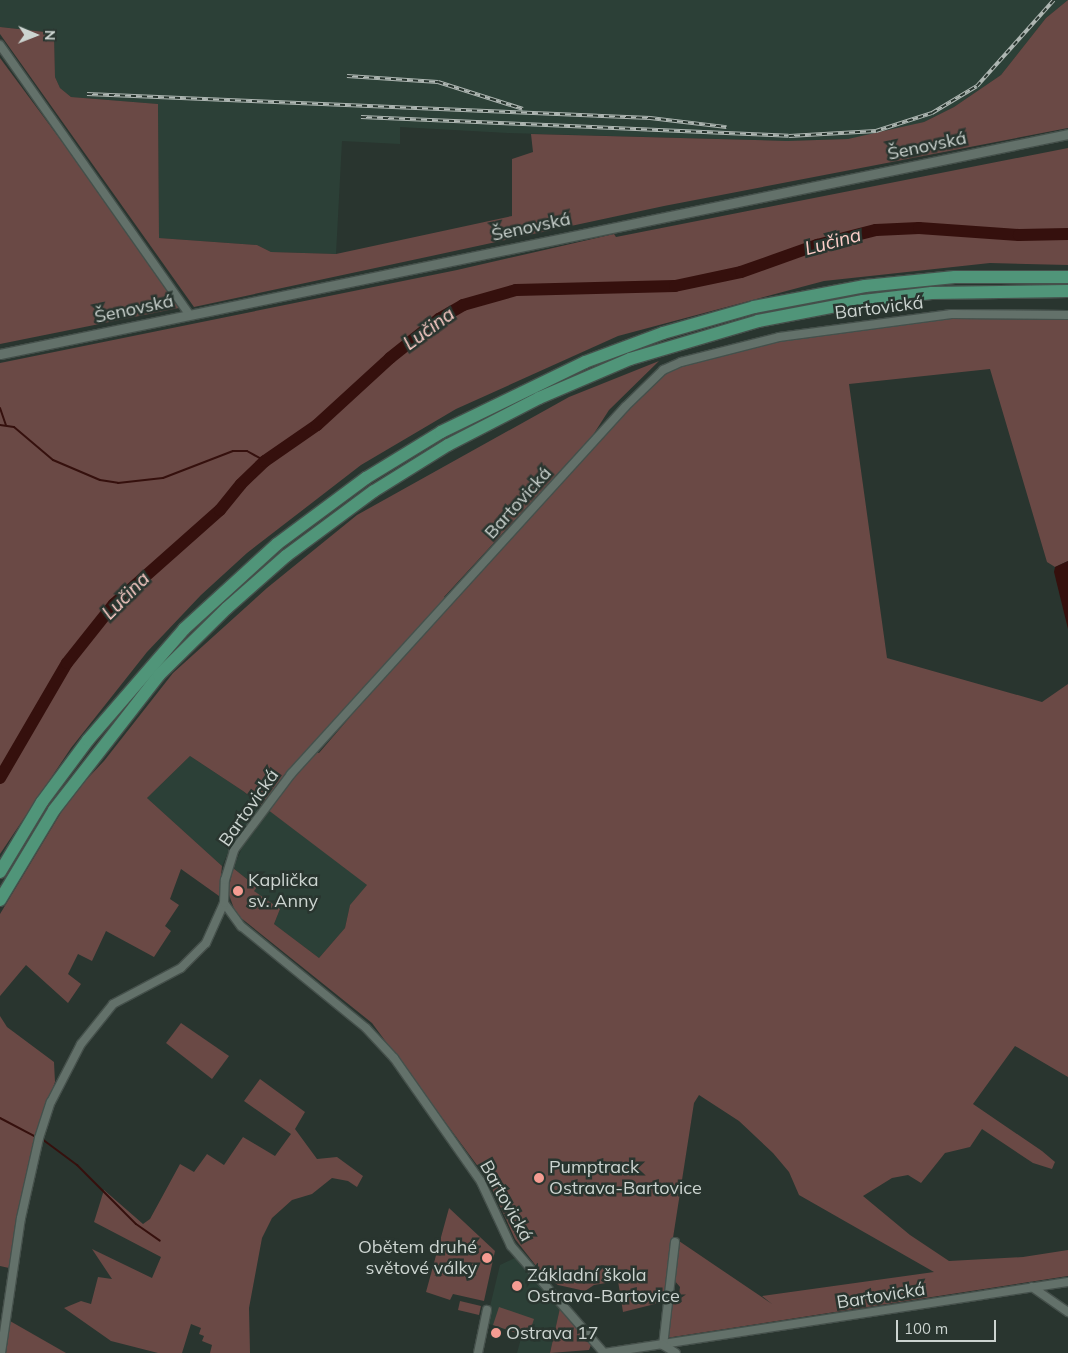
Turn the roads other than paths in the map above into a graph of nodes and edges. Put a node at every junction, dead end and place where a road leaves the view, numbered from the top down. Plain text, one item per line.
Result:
1 (0, 45) edge
2 (1068, 134) edge
3 (1068, 277) edge
4 (1068, 291) edge
5 (188, 314) junction
6 (1068, 315) edge
7 (0, 354) edge
8 (0, 872) edge
9 (0, 900) edge
10 (224, 903) junction
11 (675, 1242) dead end
12 (1068, 1282) edge
13 (1032, 1287) junction
14 (487, 1310) dead end
15 (1068, 1312) edge
16 (663, 1345) junction
17 (1, 1353) edge
18 (478, 1353) edge
19 (602, 1353) edge
20 (676, 1353) edge

1 - 5 street
2 - 5 street, Šenovská
3 - 8 highway
4 - 9 highway
5 - 7 street, Šenovská
6 - 10 street, Bartovická
10 - 17 street
10 - 19 street, Bartovická
11 - 16 street
12 - 13 street, Bartovická
13 - 15 street
13 - 16 street, Bartovická
14 - 18 street
16 - 19 street, Bartovická
16 - 20 street

